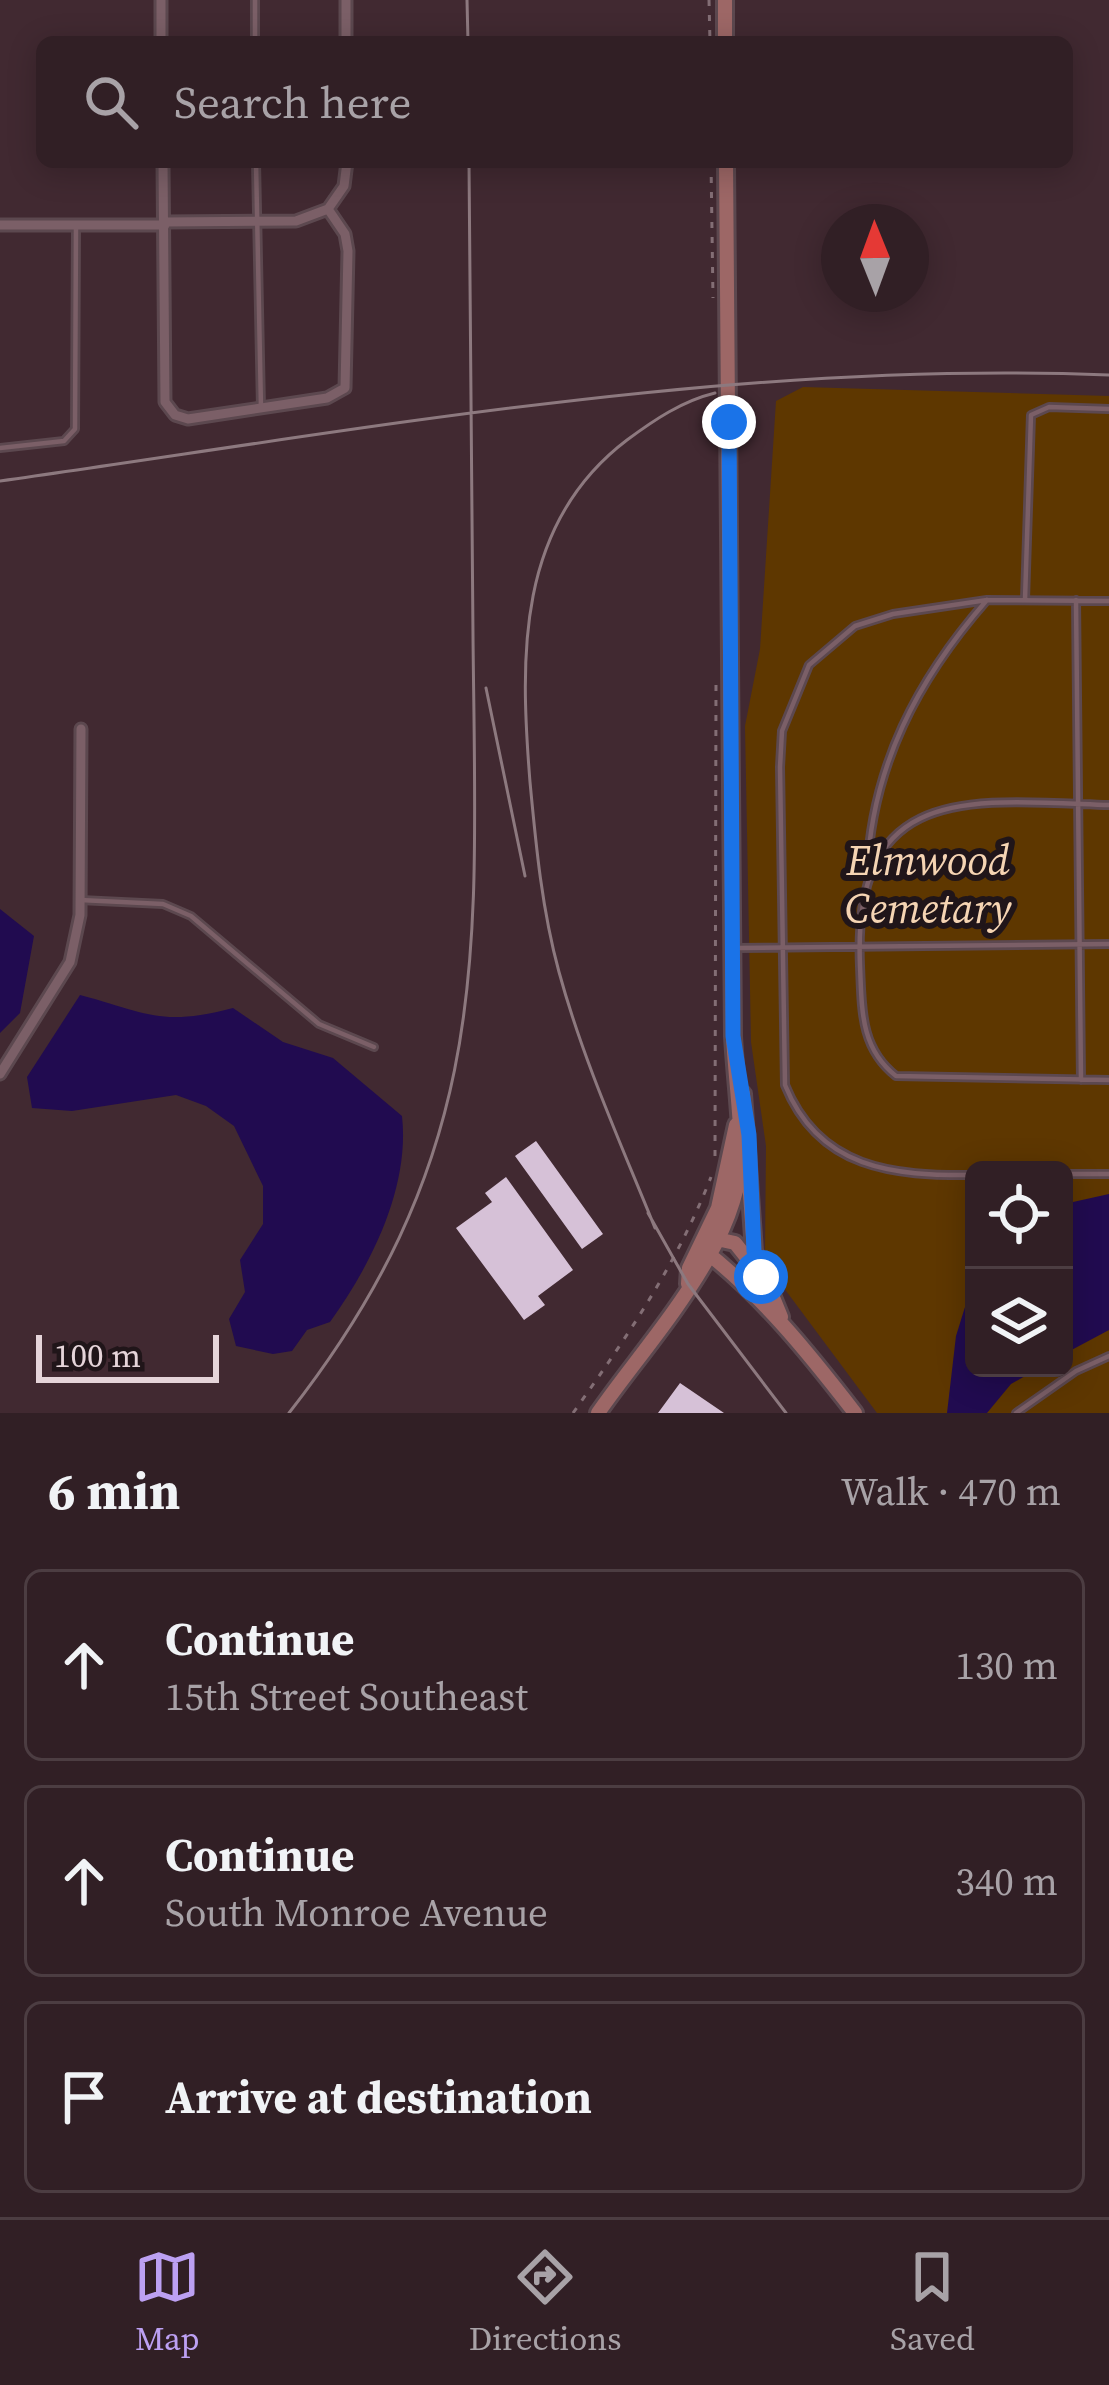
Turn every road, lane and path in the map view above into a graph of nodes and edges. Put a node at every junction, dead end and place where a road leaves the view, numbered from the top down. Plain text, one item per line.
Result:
1 (161, 0) edge
2 (255, 0) edge
3 (346, 0) edge
4 (710, 0) edge
5 (725, 0) edge
6 (161, 36) edge
7 (255, 36) edge
8 (346, 36) edge
9 (710, 36) edge
10 (725, 36) edge
11 (163, 168) edge
12 (256, 168) edge
13 (346, 168) edge
14 (711, 168) edge
15 (727, 168) edge
16 (328, 209) junction
17 (257, 222) junction
18 (0, 224) edge
19 (164, 224) junction
20 (76, 225) junction
21 (713, 302) dead end
22 (261, 408) junction
23 (1109, 409) edge
24 (0, 448) edge
25 (987, 600) junction
26 (1024, 600) junction
27 (1076, 600) junction
28 (1109, 601) edge
29 (716, 661) dead end
30 (81, 729) dead end
31 (1078, 804) junction
32 (1109, 806) edge
33 (867, 875) junction
34 (80, 899) junction
35 (1078, 944) junction
36 (1109, 944) edge
37 (860, 945) junction
38 (783, 947) junction
39 (732, 948) junction
40 (733, 1036) junction
41 (374, 1047) dead end
42 (0, 1074) edge
43 (1081, 1080) junction
44 (1109, 1080) edge
45 (965, 1174) edge
46 (1073, 1174) edge
47 (1109, 1174) edge
48 (710, 1245) junction
49 (761, 1277) junction
50 (781, 1317) junction
51 (1109, 1356) edge
52 (573, 1413) edge
53 (598, 1413) edge
54 (855, 1413) edge
55 (1016, 1413) edge

1 - 6 street
2 - 7 lane
3 - 8 street
4 - 9 path
5 - 10 main road
11 - 19 street
12 - 17 lane
13 - 16 street
14 - 21 path
15 - 39 main road
16 - 17 street
16 - 22 street
17 - 19 street
17 - 22 lane
18 - 20 street
19 - 20 street
19 - 22 street
20 - 24 lane
23 - 26 lane
25 - 26 lane
25 - 33 lane
25 - 38 lane
26 - 27 lane
27 - 28 lane
27 - 31 lane
29 - 52 path
30 - 34 street
31 - 32 lane
31 - 33 lane
31 - 35 lane
33 - 37 lane
34 - 41 lane
34 - 42 street
35 - 36 lane
35 - 37 lane
35 - 43 lane
37 - 38 lane
37 - 43 lane
38 - 39 lane
38 - 45 lane
39 - 40 main road
40 - 48 main road
40 - 49 main road
43 - 44 lane
46 - 47 lane
48 - 49 main road
48 - 50 main road
48 - 53 main road
49 - 50 main road
50 - 54 main road
51 - 55 lane

